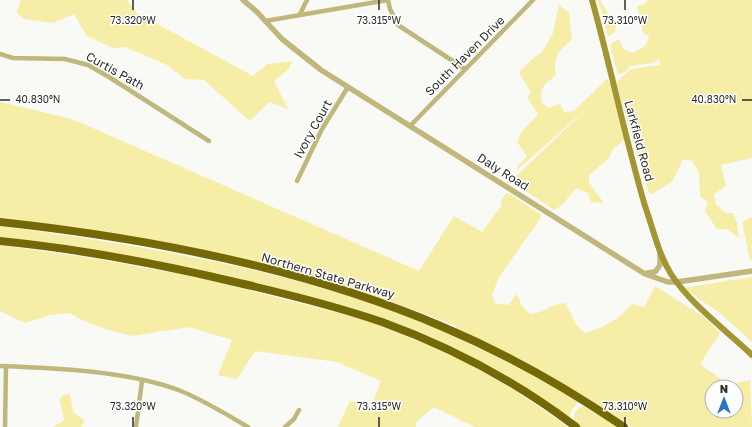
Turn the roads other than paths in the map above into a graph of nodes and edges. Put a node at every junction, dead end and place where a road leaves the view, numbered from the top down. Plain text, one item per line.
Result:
1 (243, 0) edge
2 (307, 0) edge
3 (388, 0) edge
4 (533, 0) edge
5 (592, 0) edge
6 (300, 14) junction
7 (265, 21) junction
8 (0, 54) edge
9 (465, 69) junction
10 (348, 87) junction
11 (410, 126) junction
12 (209, 141) dead end
13 (297, 181) dead end
14 (0, 222) edge
15 (0, 241) edge
16 (660, 252) junction
17 (752, 270) edge
18 (645, 274) junction
19 (677, 282) junction
20 (752, 355) edge
21 (0, 366) edge
22 (6, 366) junction
23 (142, 381) junction
24 (299, 410) dead end
25 (5, 427) edge
26 (136, 427) edge
27 (248, 427) edge
28 (285, 427) edge
29 (576, 427) edge
30 (624, 427) edge

1 - 7 street, Daly Road
2 - 6 street
3 - 6 street
3 - 9 street
4 - 9 street, South Haven Drive
5 - 16 main road, Larkfield Road
6 - 7 street
7 - 10 street, Daly Road
8 - 12 street, Curtis Path
9 - 11 street, South Haven Drive
10 - 11 street, Daly Road
10 - 13 street, Ivory Court
11 - 18 street, Daly Road
14 - 30 highway, Northern State Parkway
15 - 29 highway
16 - 18 street
16 - 19 main road, Larkfield Road
17 - 19 street, Daly Road
18 - 19 street, Daly Road
19 - 20 main road
21 - 22 street
22 - 23 street
22 - 25 street
23 - 26 street
23 - 27 street
24 - 28 street

